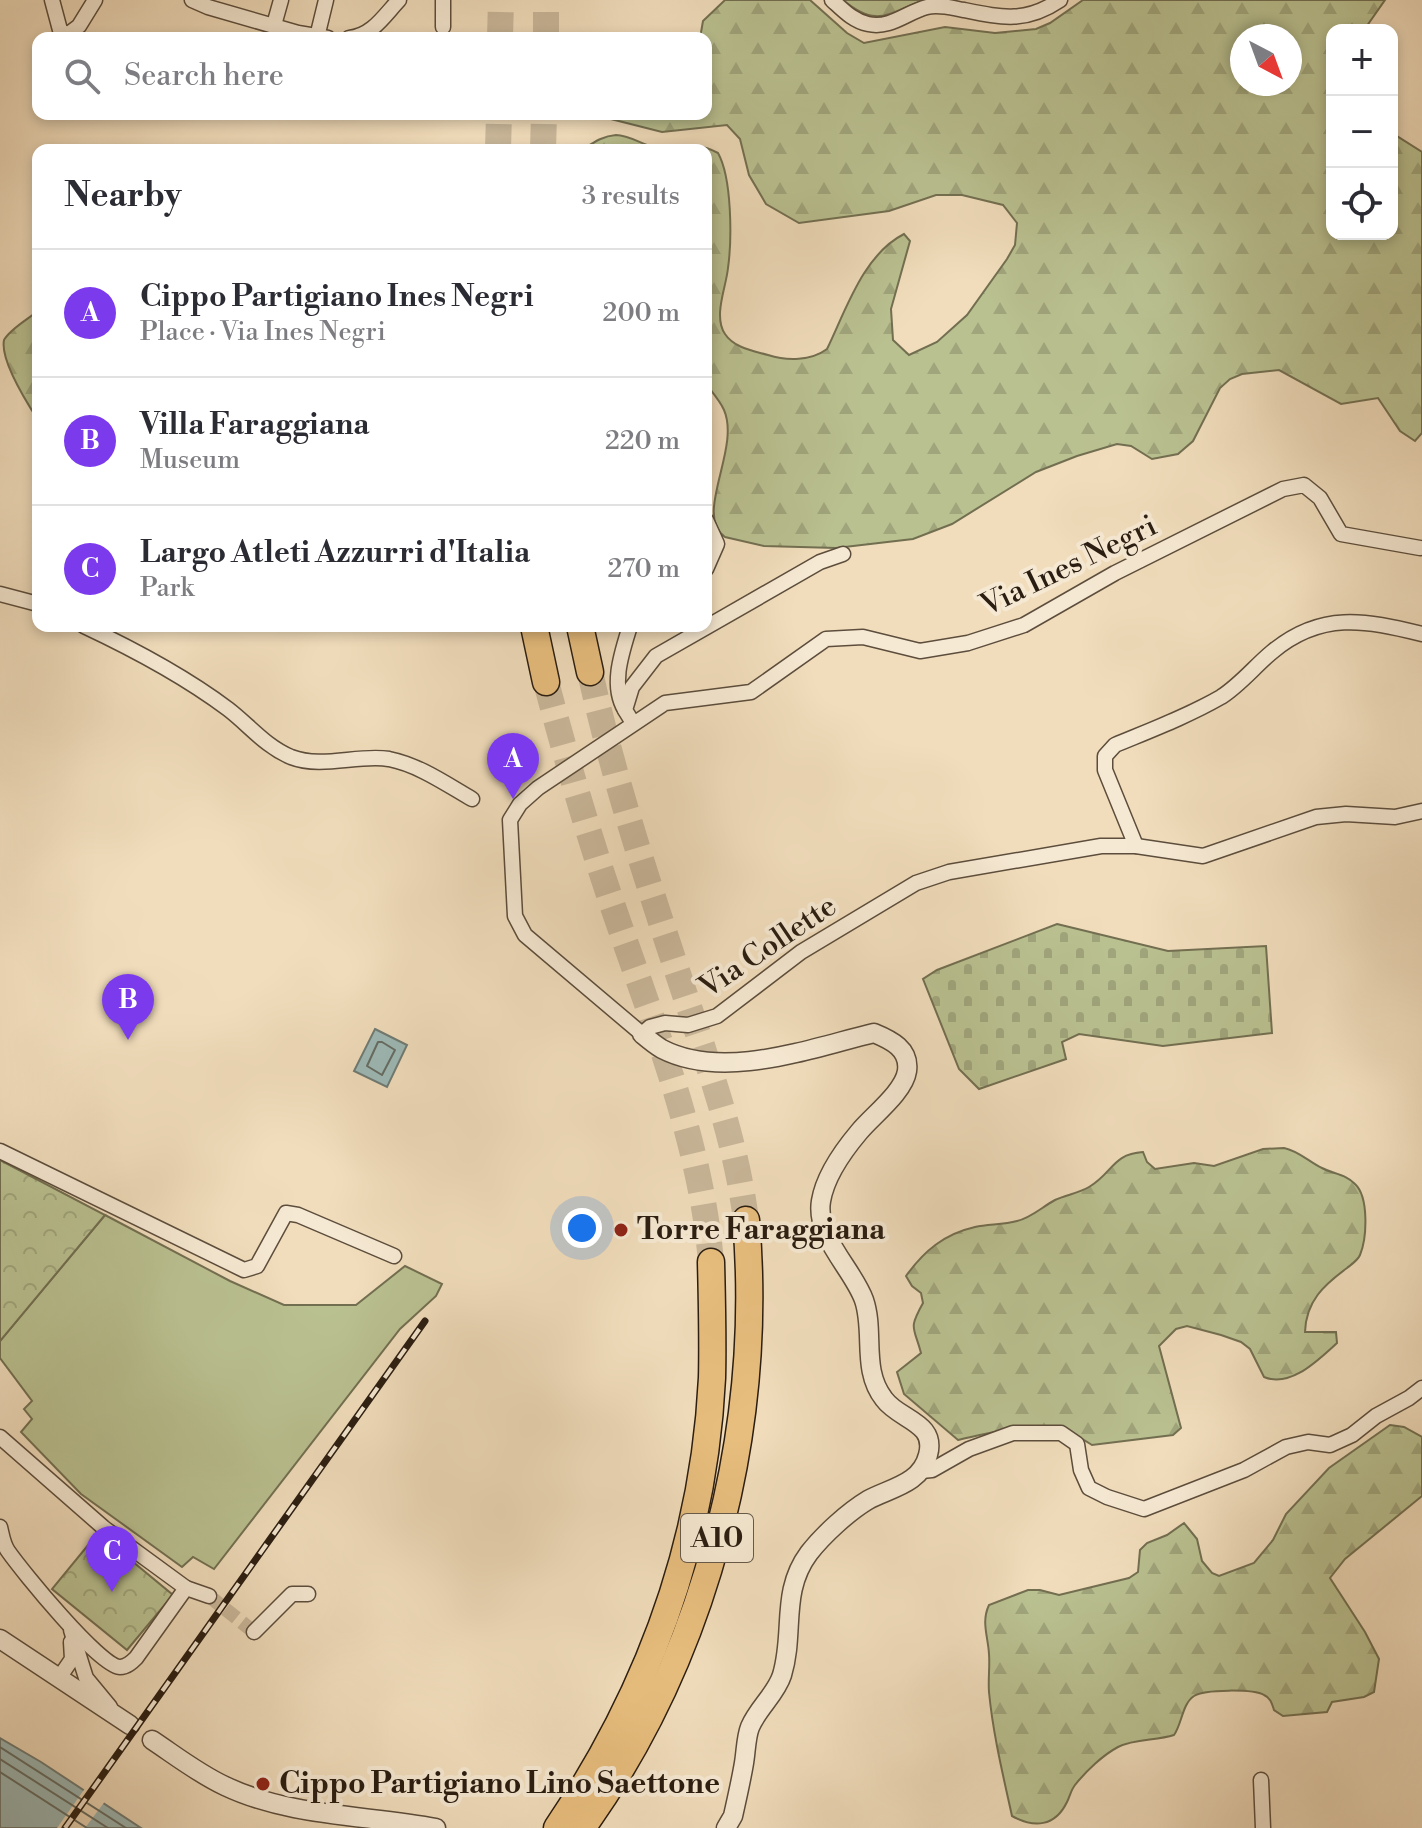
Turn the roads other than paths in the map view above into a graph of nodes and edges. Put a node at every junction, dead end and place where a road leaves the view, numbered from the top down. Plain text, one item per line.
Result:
1 (52, 0) edge
2 (95, 0) edge
3 (192, 0) edge
4 (281, 0) edge
5 (326, 0) edge
6 (399, 0) edge
7 (443, 0) edge
8 (832, 0) edge
9 (1060, 0) edge
10 (274, 25) junction
11 (443, 27) dead end
12 (63, 32) edge
13 (71, 32) edge
14 (299, 32) edge
15 (318, 32) edge
16 (368, 32) edge
17 (712, 533) edge
18 (1420, 548) dead end
19 (843, 554) dead end
20 (712, 555) edge
21 (0, 594) edge
22 (32, 602) edge
23 (712, 624) edge
24 (96, 632) edge
25 (535, 632) edge
26 (581, 632) edge
27 (629, 632) edge
28 (698, 632) edge
29 (1422, 634) edge
30 (590, 672) tunnel mouth
31 (546, 682) tunnel mouth
32 (629, 717) junction
33 (472, 799) dead end
34 (1422, 811) edge
35 (1136, 846) junction
36 (642, 1034) junction
37 (0, 1151) edge
38 (746, 1220) tunnel mouth
39 (394, 1256) dead end
40 (711, 1262) tunnel mouth
41 (1422, 1388) edge
42 (0, 1437) edge
43 (921, 1471) junction
44 (0, 1527) edge
45 (3, 1553) edge
46 (186, 1588) junction
47 (308, 1594) dead end
48 (209, 1596) tunnel mouth
49 (70, 1626) junction
50 (254, 1632) dead end
51 (0, 1639) edge
52 (81, 1660) junction
53 (64, 1681) junction
54 (124, 1721) joint
55 (152, 1740) dead end
56 (1261, 1780) dead end
57 (436, 1828) edge
58 (557, 1828) edge
59 (582, 1828) edge
60 (726, 1828) edge
61 (1263, 1828) edge

1 - 12 street
2 - 13 street
3 - 10 street
4 - 10 street
5 - 15 street
6 - 16 street
7 - 11 street
8 - 9 street
10 - 14 street
17 - 20 street
18 - 32 street, Via Ines Negri
19 - 23 street
21 - 22 street
24 - 33 street
25 - 31 highway
26 - 30 highway
27 - 32 street
28 - 32 street
29 - 35 street
32 - 36 street, Via Ines Negri
34 - 35 street, Via Collette
35 - 36 street, Via Collette
36 - 43 street
37 - 39 street
38 - 59 highway, A10
40 - 58 highway, A10
41 - 43 street
42 - 46 street
43 - 60 street
44 - 45 street
45 - 49 street
46 - 48 street
46 - 49 street
47 - 50 street
49 - 52 street
49 - 53 street
51 - 53 street
52 - 53 street
52 - 54 street
53 - 54 street
55 - 57 street
56 - 61 street

